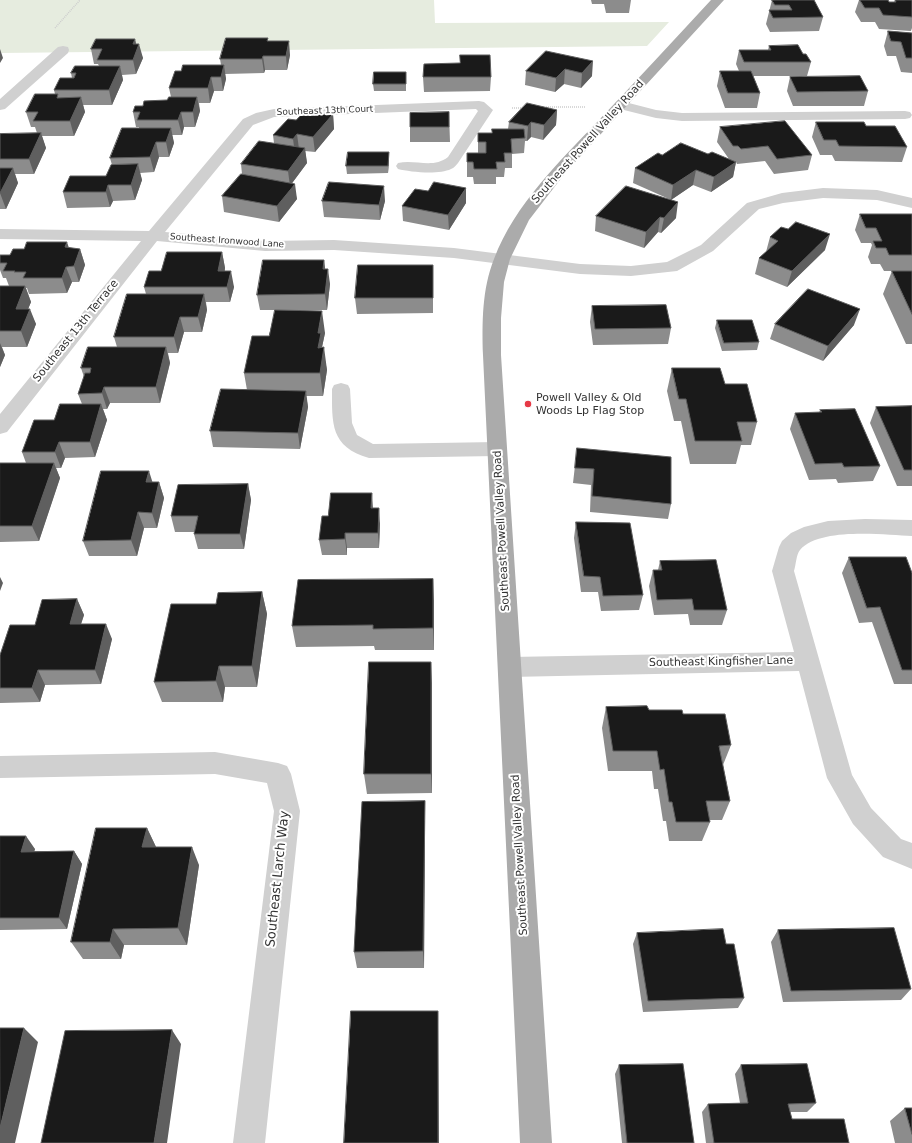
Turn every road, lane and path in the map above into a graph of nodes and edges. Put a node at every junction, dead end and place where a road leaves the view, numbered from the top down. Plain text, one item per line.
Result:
1 (718, 0) edge
2 (63, 50) dead end
3 (480, 105) junction
4 (0, 106) edge
5 (620, 106) junction
6 (532, 108) edge
7 (540, 108) edge
8 (905, 115) dead end
9 (403, 166) dead end
10 (912, 204) edge
11 (0, 234) edge
12 (152, 236) junction
13 (502, 260) junction
14 (341, 389) dead end
15 (0, 427) edge
16 (497, 449) junction
17 (912, 528) edge
18 (807, 661) junction
19 (510, 666) junction
20 (0, 767) edge
21 (912, 856) edge
22 (249, 1143) edge
23 (536, 1143) edge

1 - 5 main road, Southeast Powell Valley Road
2 - 4 street
3 - 6 path
3 - 9 street
3 - 12 street, Southeast 13th Court
5 - 7 path
5 - 8 street
5 - 13 main road, Southeast Powell Valley Road
10 - 13 street, Southeast Ironwood Lane
11 - 12 street, Southeast Ironwood Lane
12 - 13 street, Southeast Ironwood Lane
12 - 15 street, Southeast 13th Terrace
13 - 16 main road, Southeast Powell Valley Road
14 - 16 street
16 - 19 main road, Southeast Powell Valley Road
17 - 18 street, Southeast Kingfisher Lane
18 - 19 street, Southeast Kingfisher Lane
18 - 21 street
19 - 23 main road, Southeast Powell Valley Road
20 - 22 street, Southeast Larch Way

